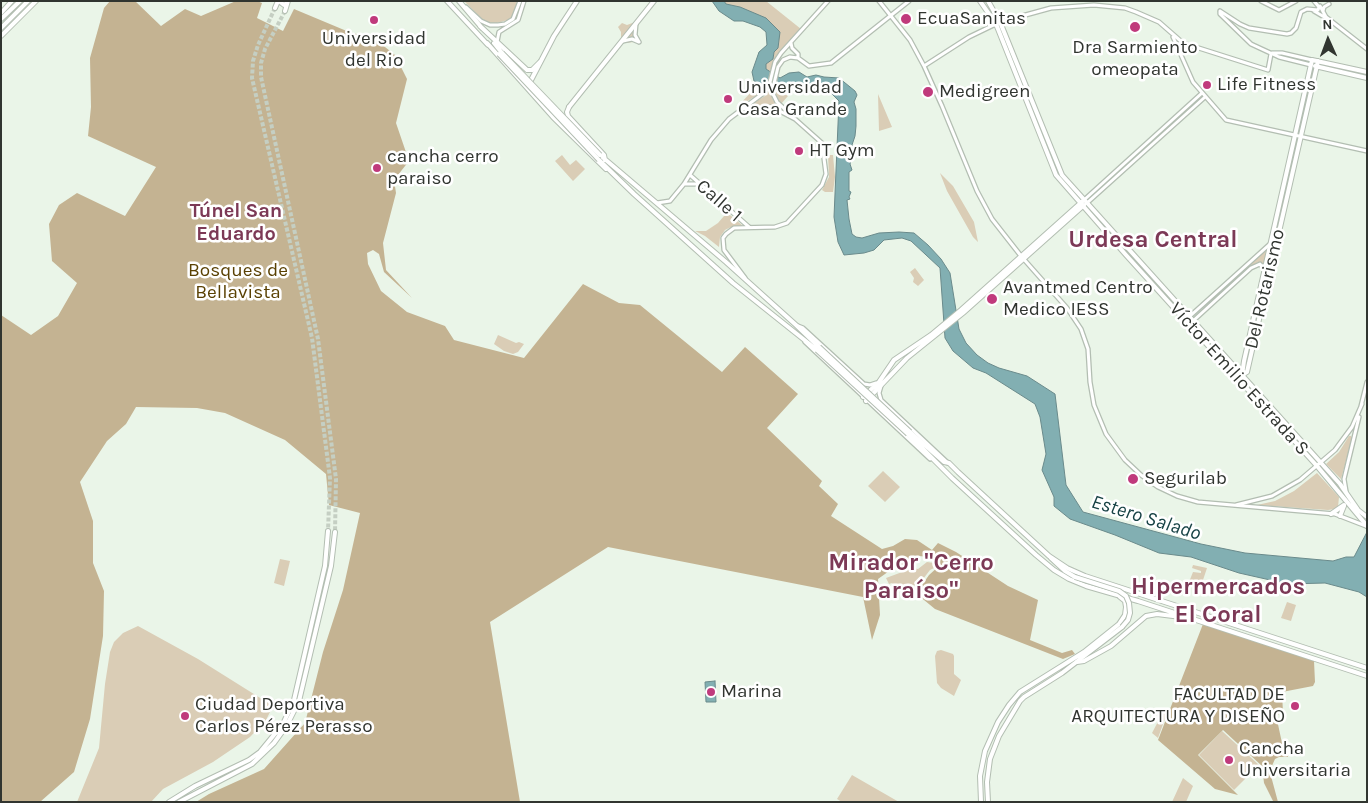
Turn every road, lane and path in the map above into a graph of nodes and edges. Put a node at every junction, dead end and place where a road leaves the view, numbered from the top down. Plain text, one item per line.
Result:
1 (12, 1) edge
2 (20, 1) edge
3 (28, 1) edge
4 (36, 1) edge
5 (278, 1) edge
6 (447, 1) edge
7 (522, 1) edge
8 (577, 1) edge
9 (654, 1) edge
10 (828, 1) edge
11 (879, 1) edge
12 (909, 1) edge
13 (980, 1) edge
14 (988, 1) edge
15 (1261, 1) edge
16 (1296, 1) edge
17 (1314, 1) edge
18 (288, 2) edge
19 (461, 3) edge
20 (1328, 4) dead end
21 (275, 8) tunnel mouth
22 (1311, 10) junction
23 (284, 11) tunnel mouth
24 (1, 13) edge
25 (1324, 14) junction
26 (892, 15) junction
27 (1, 19) edge
28 (637, 22) junction
29 (1000, 22) junction
30 (1334, 23) junction
31 (996, 24) junction
32 (480, 26) junction
33 (1, 28) edge
34 (1171, 34) junction
35 (1, 36) edge
36 (622, 41) junction
37 (496, 42) junction
38 (487, 43) junction
39 (791, 43) junction
40 (1183, 43) junction
41 (1367, 49) edge
42 (1179, 51) junction
43 (500, 54) junction
44 (1271, 54) junction
45 (512, 58) junction
46 (798, 58) junction
47 (1312, 60) junction
48 (1318, 61) junction
49 (540, 62) junction
50 (1311, 65) junction
51 (924, 66) junction
52 (1317, 67) junction
53 (1367, 72) edge
54 (1021, 74) junction
55 (1016, 76) junction
56 (518, 78) junction
57 (1367, 78) edge
58 (529, 82) junction
59 (528, 89) junction
60 (1202, 93) junction
61 (1206, 97) junction
62 (542, 105) junction
63 (569, 107) junction
64 (742, 109) junction
65 (557, 111) junction
66 (571, 119) junction
67 (795, 119) junction
68 (564, 127) junction
69 (1298, 136) junction
70 (1367, 151) edge
71 (600, 158) junction
72 (605, 160) junction
73 (1056, 160) junction
74 (1051, 162) junction
75 (614, 175) junction
76 (690, 175) junction
77 (684, 184) junction
78 (699, 184) junction
79 (657, 203) junction
80 (1084, 203) junction
81 (749, 227) junction
82 (1270, 244) junction
83 (1022, 258) junction
84 (1142, 272) junction
85 (1265, 272) junction
86 (1151, 274) junction
87 (745, 280) junction
88 (1149, 280) junction
89 (1166, 291) junction
90 (1189, 317) junction
91 (1193, 321) junction
92 (796, 325) junction
93 (932, 336) junction
94 (801, 338) junction
95 (818, 349) junction
96 (897, 357) junction
97 (1244, 361) junction
98 (903, 362) junction
99 (1223, 362) junction
100 (890, 364) junction
101 (1234, 367) junction
102 (896, 370) junction
103 (1242, 375) junction
104 (859, 380) junction
105 (1367, 382) edge
106 (881, 383) junction
107 (852, 387) junction
108 (1249, 391) junction
109 (865, 399) junction
110 (881, 400) junction
111 (1362, 404) junction
112 (874, 407) junction
113 (909, 433) junction
114 (1347, 434) junction
115 (1354, 438) junction
116 (949, 463) junction
117 (938, 465) junction
118 (1319, 465) junction
119 (1348, 496) junction
120 (1257, 500) junction
121 (1345, 503) junction
122 (1229, 506) junction
123 (1262, 508) junction
124 (1331, 514) junction
125 (1340, 516) junction
126 (1367, 517) edge
127 (1367, 526) edge
128 (328, 531) tunnel mouth
129 (335, 532) tunnel mouth
130 (327, 549) junction
131 (334, 550) junction
132 (1049, 556) junction
133 (1118, 596) junction
134 (1192, 619) junction
135 (1077, 662) junction
136 (1367, 668) edge
137 (1367, 676) edge
138 (169, 802) edge
139 (179, 802) edge
140 (981, 802) edge
141 (988, 802) edge

1 - 24 main road
2 - 27 main road
3 - 33 main road
4 - 35 main road
5 - 18 main road
5 - 21 main road
6 - 38 main road
7 - 19 street
7 - 37 street
8 - 49 main road
9 - 28 main road
10 - 39 street
11 - 26 street
12 - 26 street
13 - 31 main road, Víctor Emilio Estrada S
14 - 29 main road, Víctor Emilio Estrada S
15 - 16 street
17 - 22 street
17 - 25 street
18 - 23 main road
19 - 32 main road
20 - 25 street
22 - 30 street
22 - 44 street
25 - 30 street
26 - 46 street
26 - 51 street
28 - 36 main road
28 - 36 street
29 - 31 street
29 - 34 street
29 - 54 main road, Víctor Emilio Estrada S
30 - 41 street
31 - 51 street
31 - 55 main road, Víctor Emilio Estrada S
32 - 37 main road
32 - 43 main road
34 - 40 street
34 - 42 street
36 - 63 main road
37 - 45 main road
38 - 43 main road
38 - 56 main road
39 - 46 street
39 - 64 street
40 - 42 street
40 - 44 street
42 - 60 street
43 - 71 main road, bridge
44 - 47 street
44 - 50 street
45 - 49 main road
45 - 56 main road
46 - 67 street
47 - 48 main road
47 - 50 main road, Del Rotarismo
48 - 52 main road, Del Rotarismo
48 - 53 main road
49 - 58 main road
50 - 52 main road
50 - 69 main road, Del Rotarismo
51 - 83 street
52 - 57 main road
52 - 69 main road, Del Rotarismo
54 - 55 main road
54 - 73 main road, Víctor Emilio Estrada S
55 - 74 main road, Víctor Emilio Estrada S
56 - 59 main road
58 - 59 main road
58 - 65 main road
59 - 62 main road
60 - 61 street
60 - 80 street
61 - 69 street
61 - 80 street
62 - 65 main road
62 - 68 main road
63 - 65 main road
63 - 66 main road
64 - 67 street
64 - 76 street
66 - 68 main road
66 - 72 main road
67 - 81 street
68 - 75 main road
69 - 70 street
69 - 82 main road, Del Rotarismo
69 - 103 main road, Del Rotarismo
71 - 72 main road
71 - 75 main road
72 - 79 main road
73 - 74 main road
73 - 80 main road, Víctor Emilio Estrada S
74 - 80 main road, Víctor Emilio Estrada S
75 - 94 main road
76 - 77 street
76 - 78 street, Calle 1
77 - 78 street
77 - 79 street
78 - 81 street, Calle 1
79 - 87 main road
80 - 83 main road
80 - 84 main road, Víctor Emilio Estrada S
80 - 86 main road, Víctor Emilio Estrada S
81 - 87 street
82 - 85 main road, Del Rotarismo
82 - 90 street
83 - 93 main road
83 - 122 street
84 - 86 main road
84 - 88 main road, Víctor Emilio Estrada S
85 - 91 street
85 - 97 main road, Del Rotarismo
86 - 89 main road, Víctor Emilio Estrada S
87 - 92 main road
88 - 89 main road
88 - 99 main road, Víctor Emilio Estrada S
89 - 90 main road, Víctor Emilio Estrada S
90 - 91 main road, Víctor Emilio Estrada S
91 - 101 main road, Víctor Emilio Estrada S
92 - 95 main road
92 - 104 street
93 - 96 main road
93 - 98 main road
94 - 95 main road
94 - 107 street
95 - 113 main road, bridge
96 - 98 main road
96 - 100 main road
97 - 101 main road
97 - 103 main road, Del Rotarismo
98 - 102 main road
99 - 103 main road
99 - 108 main road, Víctor Emilio Estrada S
100 - 102 main road
100 - 106 main road
101 - 103 main road, Víctor Emilio Estrada S
102 - 106 main road
103 - 108 main road
103 - 118 main road, Víctor Emilio Estrada S
104 - 106 street
104 - 107 street
105 - 111 street
106 - 109 main road
106 - 110 street
107 - 109 street
108 - 118 main road, Víctor Emilio Estrada S
109 - 112 street
110 - 112 street
110 - 116 street
111 - 114 street
111 - 115 street
112 - 117 street
113 - 116 main road
113 - 117 main road
114 - 115 street
114 - 118 street
115 - 119 street
116 - 132 main road
117 - 133 main road
118 - 119 main road, Víctor Emilio Estrada S
118 - 120 street
118 - 121 main road, Víctor Emilio Estrada S
119 - 126 main road, Víctor Emilio Estrada S
120 - 122 street
120 - 123 street
121 - 124 main road
121 - 125 main road
121 - 127 main road, Víctor Emilio Estrada S
122 - 123 street
123 - 124 street
124 - 125 street
125 - 127 street
128 - 130 main road
129 - 131 main road
130 - 131 main road
130 - 138 main road
131 - 139 main road
132 - 135 main road, bridge
132 - 136 main road
133 - 134 main road
133 - 140 main road
134 - 135 main road
134 - 137 main road
135 - 141 main road

